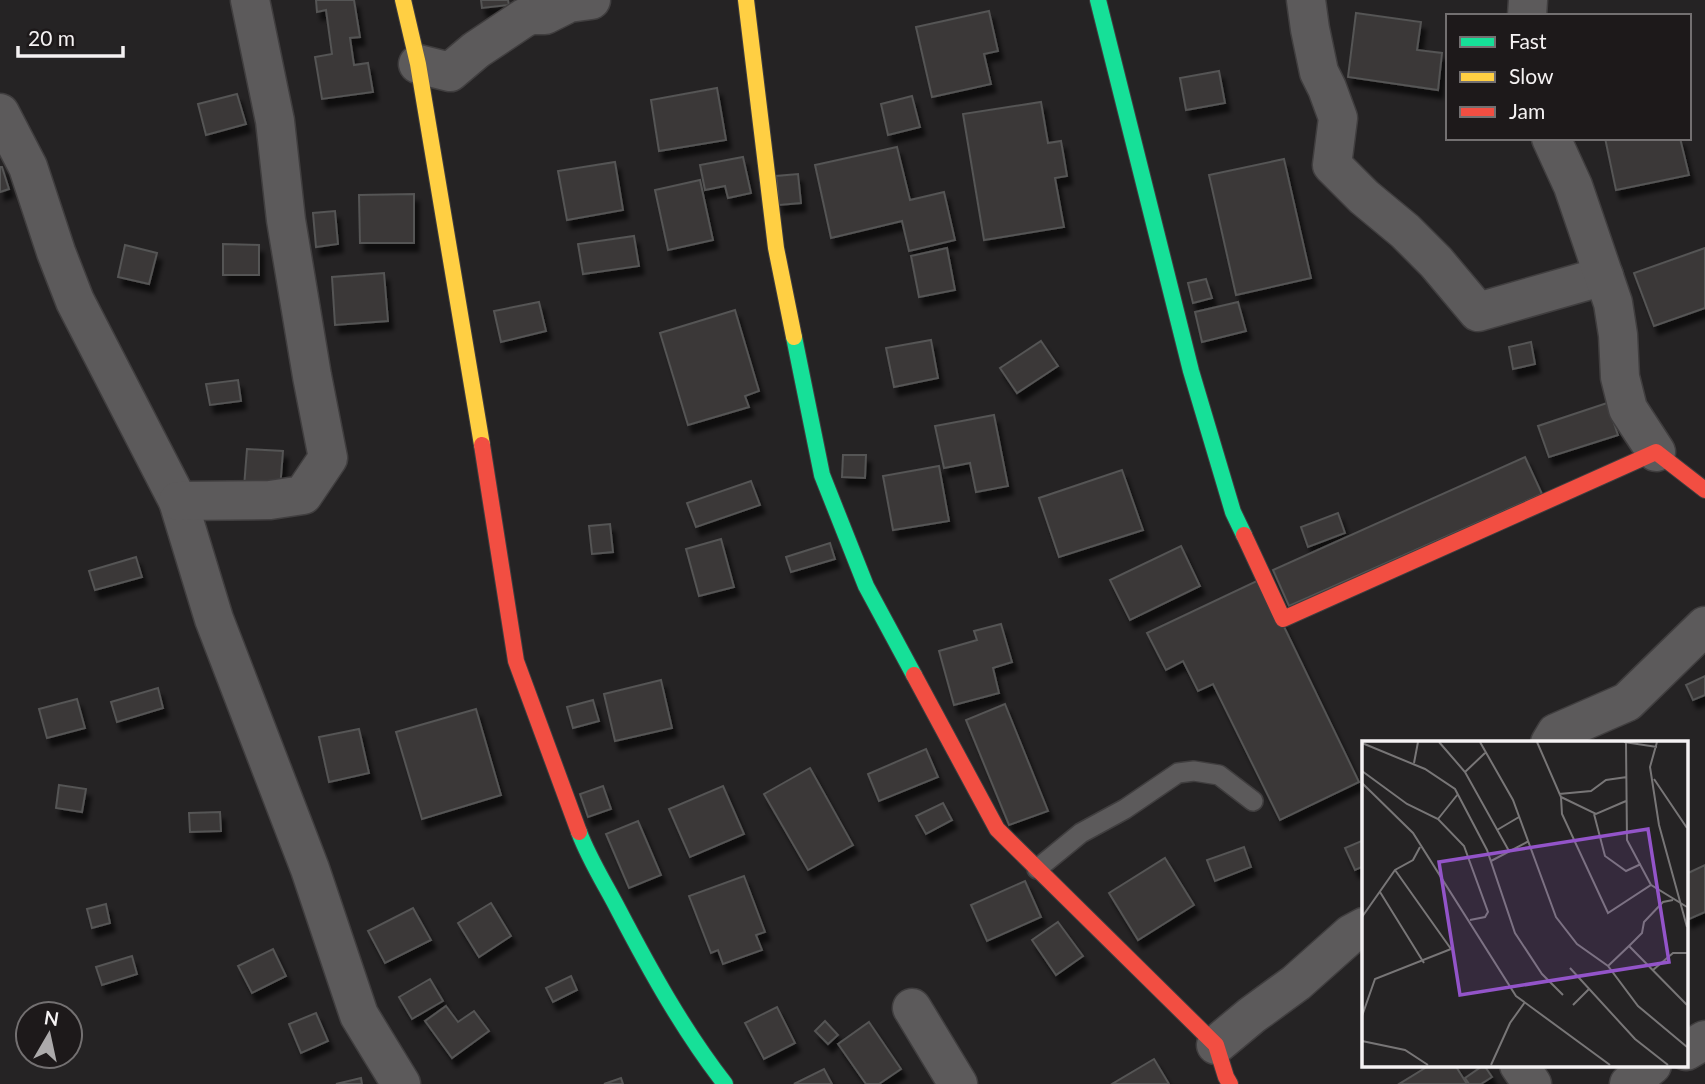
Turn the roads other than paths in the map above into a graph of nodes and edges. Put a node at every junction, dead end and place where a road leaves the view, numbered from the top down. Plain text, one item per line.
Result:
1 (250, 0) edge
2 (403, 0) edge
3 (746, 0) edge
4 (1098, 0) edge
5 (1306, 0) edge
6 (576, 1) edge
7 (418, 64) junction
8 (0, 113) edge
9 (1552, 140) edge
10 (1604, 276) junction
11 (1656, 452) junction
12 (1705, 490) edge
13 (178, 501) junction
14 (1705, 626) edge
15 (1551, 741) edge
16 (1253, 801) dead end
17 (1037, 869) junction
18 (1362, 928) edge
19 (912, 1008) dead end
20 (1705, 1040) edge
21 (1216, 1045) junction
22 (1688, 1050) edge
23 (1520, 1066) edge
24 (1651, 1066) edge
25 (401, 1084) edge
26 (725, 1084) edge
27 (958, 1084) edge
28 (1230, 1084) edge
29 (1532, 1084) edge
30 (1629, 1084) edge

1 - 13 street
2 - 7 street
3 - 17 street
4 - 11 street
5 - 10 street
6 - 7 street
7 - 26 street
8 - 13 street
9 - 10 street
10 - 11 street
11 - 12 street
13 - 25 street
14 - 15 street
16 - 17 lane
17 - 21 street
18 - 21 street
19 - 27 street
20 - 22 street
21 - 28 street
23 - 29 street
24 - 30 street

